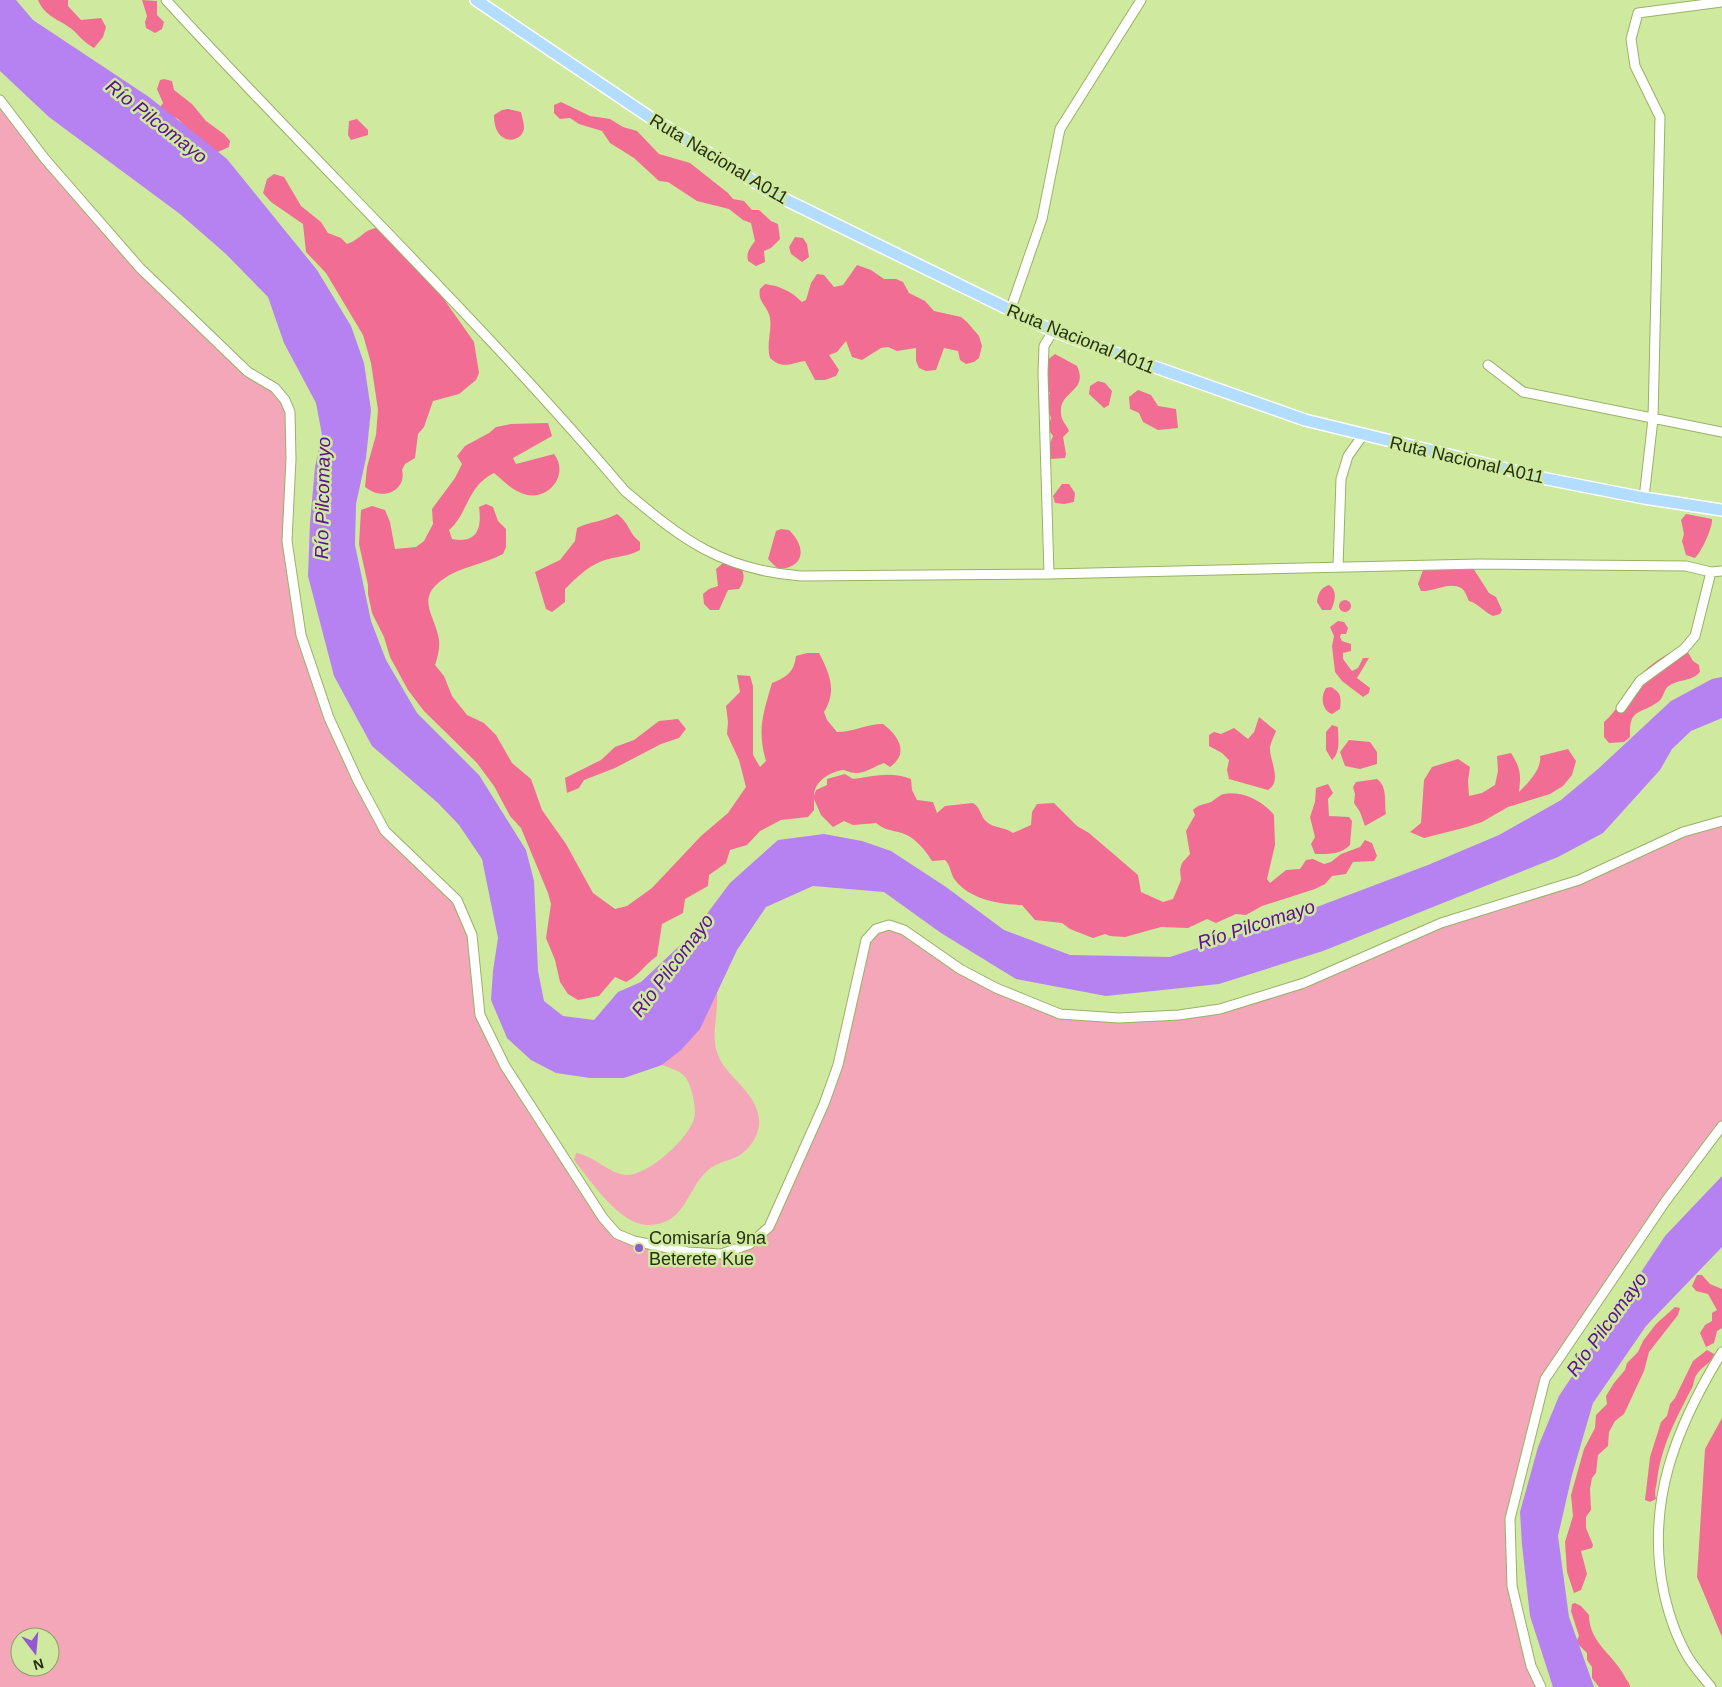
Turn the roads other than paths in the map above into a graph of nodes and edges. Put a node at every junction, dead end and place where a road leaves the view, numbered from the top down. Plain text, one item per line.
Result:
1 (166, 0) edge
2 (476, 0) edge
3 (1141, 0) edge
4 (1722, 2) edge
5 (0, 100) edge
6 (1010, 311) junction
7 (1053, 331) junction
8 (1488, 365) dead end
9 (1653, 419) junction
10 (1722, 432) edge
11 (1363, 435) junction
12 (1644, 498) junction
13 (1722, 510) edge
14 (1338, 566) junction
15 (1722, 571) edge
16 (1711, 572) junction
17 (1049, 574) junction
18 (1621, 708) dead end
19 (1722, 821) edge
20 (1722, 1126) edge
21 (1722, 1352) edge
22 (1541, 1687) edge
23 (1711, 1687) edge

1 - 17 street
2 - 6 main road, Ruta Nacional A011
3 - 6 street
4 - 9 street
5 - 19 street
6 - 7 main road, Ruta Nacional A011
7 - 11 main road, Ruta Nacional A011
7 - 17 street
8 - 9 street
9 - 10 street
9 - 12 street
11 - 12 main road, Ruta Nacional A011
11 - 14 street
12 - 13 main road, Ruta Nacional A011
14 - 16 street
14 - 17 street
15 - 16 street
16 - 18 street
20 - 22 street
21 - 23 street

